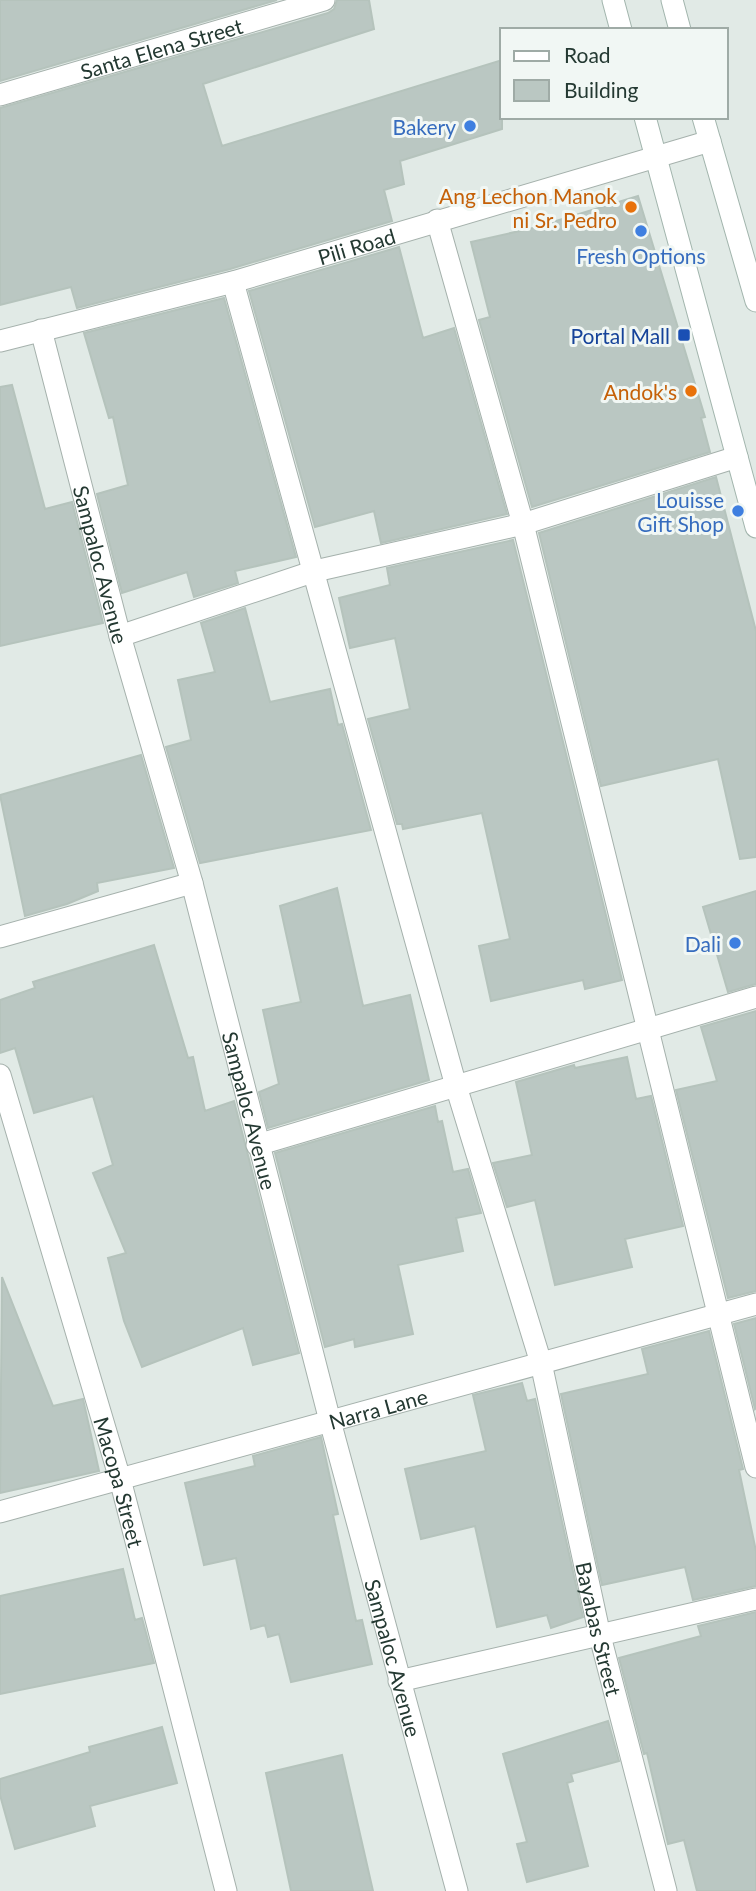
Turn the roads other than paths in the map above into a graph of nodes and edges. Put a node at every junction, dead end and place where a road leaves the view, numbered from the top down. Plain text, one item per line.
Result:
1 (324, 0) edge
2 (613, 0) edge
3 (672, 0) edge
4 (620, 28) edge
5 (679, 28) edge
6 (0, 95) edge
7 (646, 119) edge
8 (704, 119) edge
9 (710, 141) junction
10 (655, 155) junction
11 (437, 220) junction
12 (233, 282) junction
13 (756, 301) edge
14 (41, 330) junction
15 (0, 341) edge
16 (737, 457) junction
17 (523, 524) junction
18 (756, 527) edge
19 (315, 571) junction
20 (120, 636) junction
21 (192, 883) junction
22 (0, 937) edge
23 (756, 997) edge
24 (649, 1030) junction
25 (0, 1075) edge
26 (456, 1086) junction
27 (257, 1145) junction
28 (756, 1304) edge
29 (718, 1314) junction
30 (541, 1363) junction
31 (330, 1421) junction
32 (756, 1467) edge
33 (120, 1479) junction
34 (0, 1512) edge
35 (756, 1599) edge
36 (600, 1636) junction
37 (399, 1681) junction
38 (226, 1891) edge
39 (457, 1891) edge
40 (666, 1891) edge

1 - 6 street, Santa Elena Street
2 - 4 street
3 - 5 street
7 - 10 street
8 - 9 street
9 - 10 street, Pili Road
9 - 13 street
10 - 11 street, Pili Road
10 - 16 street
11 - 12 street, Pili Road
11 - 17 street
12 - 14 street, Pili Road
12 - 19 street, Bayabas Street
14 - 15 street, Pili Road
14 - 20 street, Sampaloc Avenue
16 - 17 street
16 - 18 street
17 - 19 street
17 - 24 street
19 - 20 street
19 - 26 street, Bayabas Street
20 - 21 street, Sampaloc Avenue
21 - 22 street
21 - 27 street, Sampaloc Avenue
23 - 24 street
24 - 26 street
24 - 29 street
25 - 33 street, Macopa Street
26 - 27 street
26 - 30 street, Bayabas Street
27 - 31 street, Sampaloc Avenue
28 - 29 street, Narra Lane
29 - 30 street, Narra Lane
29 - 32 street
30 - 31 street, Narra Lane
30 - 36 street, Bayabas Street
31 - 33 street, Narra Lane
31 - 37 street, Sampaloc Avenue
33 - 34 street, Narra Lane
33 - 38 street, Macopa Street
35 - 36 street
36 - 37 street
36 - 40 street, Bayabas Street
37 - 39 street, Sampaloc Avenue

